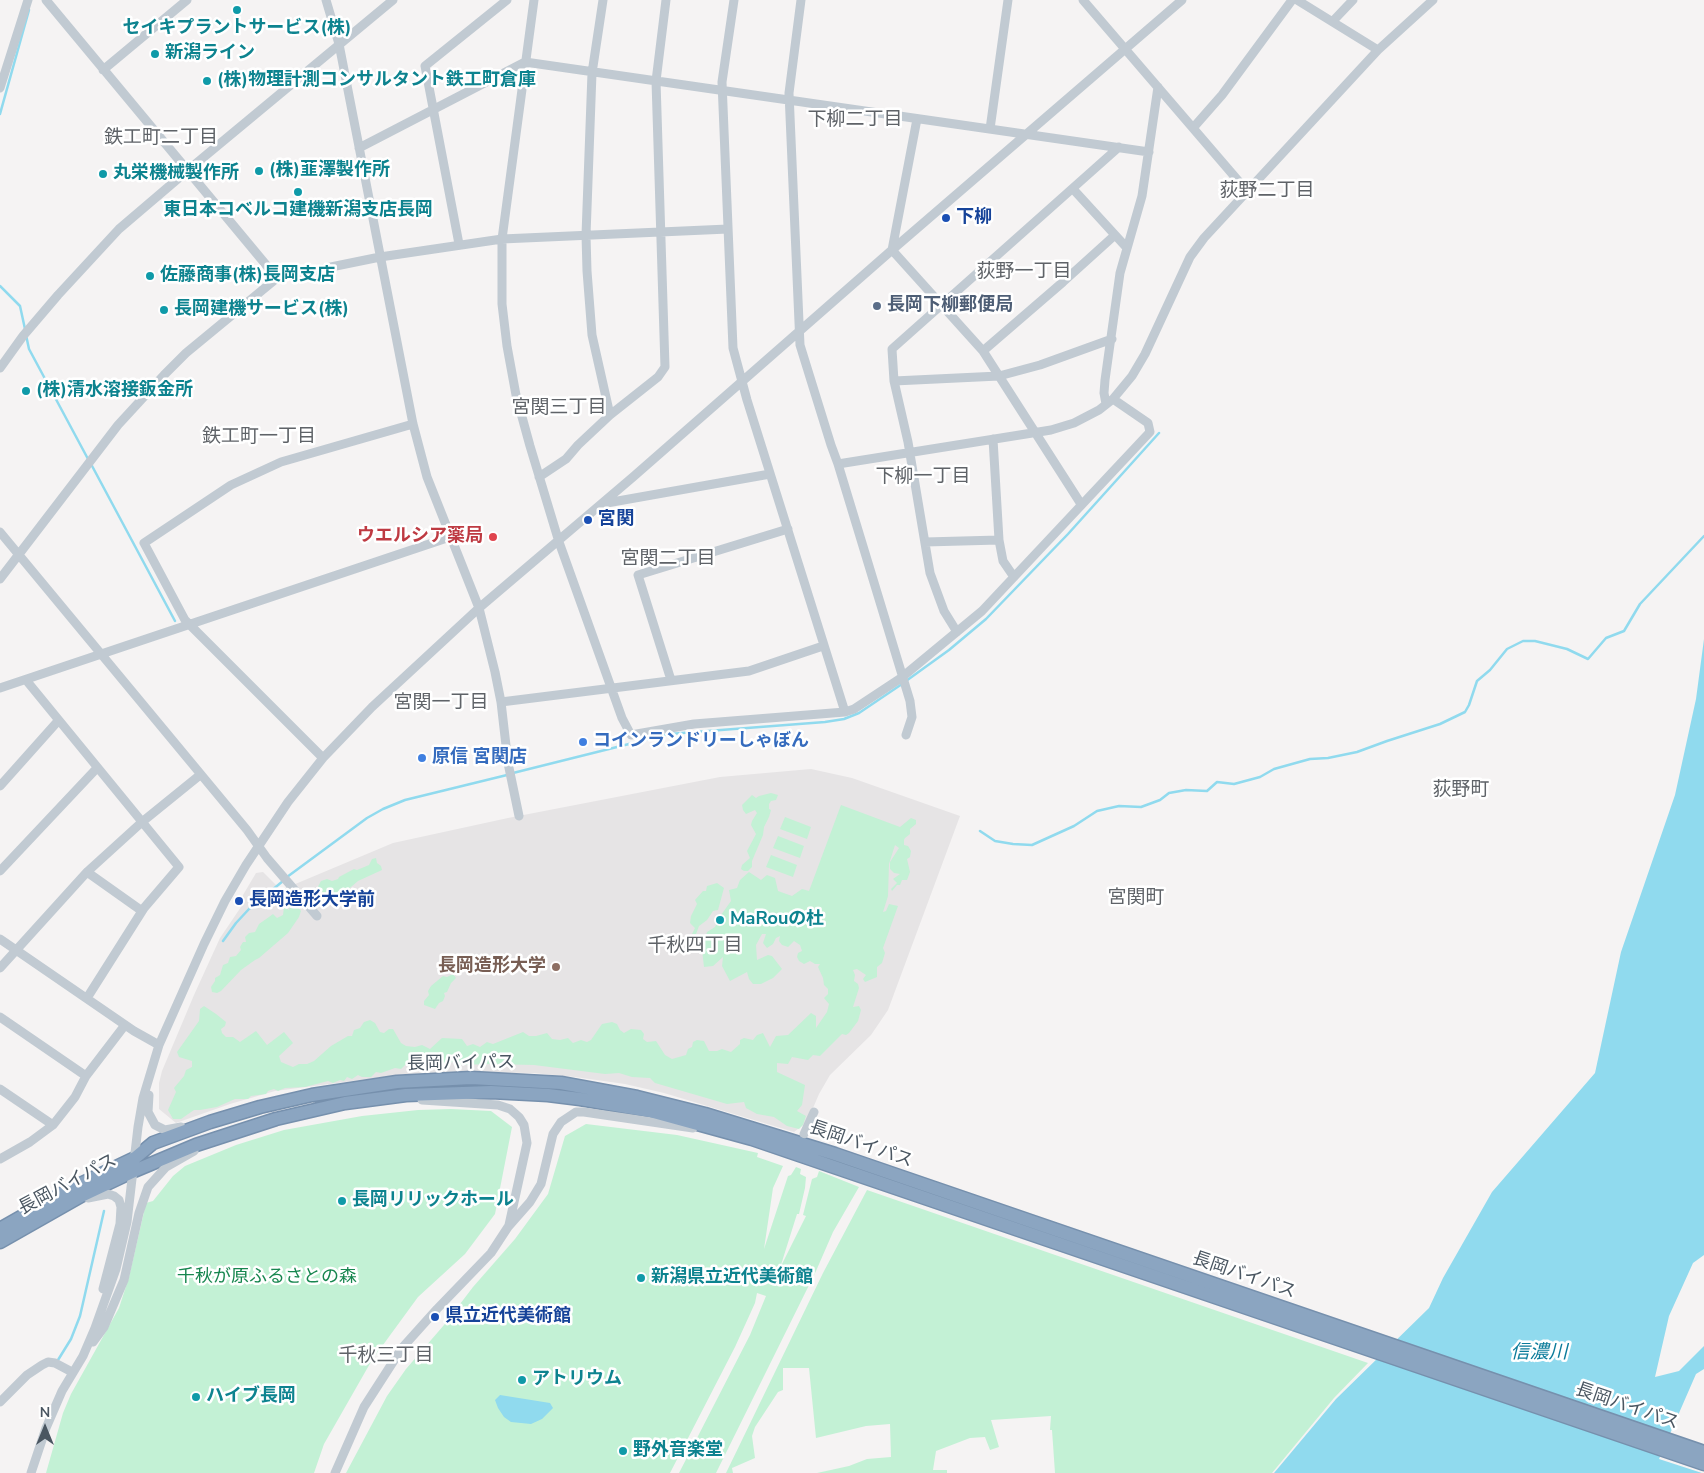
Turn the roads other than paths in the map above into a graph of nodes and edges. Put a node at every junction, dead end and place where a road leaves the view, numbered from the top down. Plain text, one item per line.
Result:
1 (28, 0) edge
2 (46, 0) edge
3 (187, 0) edge
4 (326, 0) edge
5 (393, 0) edge
6 (507, 0) edge
7 (534, 0) edge
8 (603, 0) edge
9 (666, 0) edge
10 (734, 0) edge
11 (801, 0) edge
12 (1008, 0) edge
13 (1083, 0) edge
14 (1182, 0) edge
15 (1292, 0) edge
16 (1297, 0) edge
17 (1353, 0) edge
18 (1433, 0) edge
19 (1332, 21) junction
20 (339, 44) junction
21 (1125, 49) junction
22 (1378, 50) junction
23 (525, 62) junction
24 (103, 70) junction
25 (592, 73) junction
26 (656, 81) junction
27 (1158, 87) junction
28 (0, 88) edge
29 (722, 90) junction
30 (789, 100) junction
31 (433, 110) junction
32 (917, 119) junction
33 (1193, 128) junction
34 (990, 129) junction
35 (1028, 134) junction
36 (1119, 147) junction
37 (359, 148) junction
38 (1149, 152) junction
39 (187, 171) junction
40 (1073, 189) junction
41 (1247, 191) junction
42 (728, 230) junction
43 (661, 232) junction
44 (586, 235) junction
45 (1115, 235) junction
46 (502, 239) junction
47 (459, 244) junction
48 (1126, 248) junction
49 (892, 250) junction
50 (380, 257) junction
51 (277, 278) junction
52 (941, 305) junction
53 (798, 333) junction
54 (1112, 339) junction
55 (983, 351) junction
56 (0, 368) edge
57 (999, 376) junction
58 (894, 381) junction
59 (742, 382) junction
60 (1109, 401) junction
61 (610, 415) junction
62 (413, 424) junction
63 (1035, 433) junction
64 (993, 439) junction
65 (909, 452) junction
66 (838, 464) junction
67 (770, 474) junction
68 (538, 477) junction
69 (601, 504) junction
70 (1081, 504) junction
71 (788, 529) junction
72 (0, 532) edge
73 (450, 537) junction
74 (1000, 540) junction
75 (559, 542) junction
76 (925, 542) junction
77 (19, 554) junction
78 (1014, 577) junction
79 (0, 579) edge
80 (479, 608) junction
81 (189, 625) junction
82 (957, 632) junction
83 (823, 646) junction
84 (101, 654) junction
85 (902, 678) junction
86 (26, 680) junction
87 (671, 680) junction
88 (0, 688) edge
89 (612, 688) junction
90 (501, 702) junction
91 (845, 712) junction
92 (58, 721) junction
93 (906, 735) dead end
94 (323, 758) junction
95 (97, 768) junction
96 (200, 775) junction
97 (0, 786) edge
98 (519, 816) dead end
99 (142, 822) junction
100 (258, 846) junction
101 (0, 871) edge
102 (87, 872) junction
103 (142, 911) junction
104 (219, 916) junction
105 (317, 916) dead end
106 (0, 939) edge
107 (17, 951) junction
108 (0, 968) edge
109 (87, 998) junction
110 (0, 1017) edge
111 (125, 1025) junction
112 (159, 1045) junction
113 (86, 1076) junction
114 (0, 1089) edge
115 (345, 1103) junction
116 (260, 1107) junction
117 (814, 1112) dead end
118 (53, 1125) junction
119 (733, 1133) junction
120 (804, 1134) dead end
121 (221, 1137) junction
122 (135, 1158) junction
123 (0, 1159) edge
124 (832, 1159) junction
125 (134, 1171) junction
126 (52, 1212) junction
127 (508, 1227) junction
128 (0, 1228) edge
129 (0, 1242) edge
130 (95, 1328) junction
131 (83, 1356) junction
132 (72, 1372) junction
133 (4, 1392) edge
134 (0, 1402) edge
135 (1704, 1452) edge
136 (1704, 1464) edge
137 (31, 1473) edge
138 (335, 1473) edge

1 - 28 street
2 - 24 street
3 - 24 street
4 - 20 street
5 - 20 street
6 - 31 street
7 - 23 street
8 - 25 street
9 - 26 street
10 - 29 street
11 - 30 street
12 - 34 street
13 - 21 street
14 - 21 street
15 - 33 street
16 - 19 street
17 - 19 street
18 - 22 street
19 - 22 street
20 - 37 street
20 - 39 street
21 - 27 street
21 - 35 street
22 - 41 street
23 - 25 street
23 - 31 street
23 - 46 street
24 - 39 street
25 - 26 street
25 - 44 street
26 - 29 street
26 - 43 street
27 - 33 street
27 - 38 street
29 - 30 street
29 - 42 street
30 - 32 street
30 - 53 street
31 - 37 street
31 - 47 street
32 - 34 street
32 - 49 street
33 - 41 street
34 - 35 street
35 - 36 street
35 - 49 street
36 - 38 street
36 - 40 street
37 - 50 street
38 - 48 street
39 - 51 street
39 - 56 street
40 - 45 street
40 - 52 street
41 - 60 street
42 - 43 street
42 - 59 street
43 - 44 street
43 - 61 street
44 - 46 street
44 - 61 street
45 - 48 street
45 - 55 street
46 - 47 street
46 - 68 street
47 - 50 street
48 - 54 street
49 - 52 street
49 - 53 street
50 - 51 street
50 - 62 street
51 - 77 street
52 - 55 street
52 - 58 street
53 - 59 street
53 - 66 street
54 - 57 street
54 - 60 street
55 - 57 street
57 - 58 street
57 - 63 street
58 - 65 street
59 - 67 street
59 - 69 street
60 - 63 street
60 - 70 street
61 - 68 street
62 - 73 street
62 - 81 street
63 - 64 street
63 - 70 street
64 - 65 street
64 - 74 street
65 - 66 street
65 - 76 street
66 - 85 street
67 - 69 street
67 - 71 street
68 - 75 street
69 - 75 street
70 - 78 street
71 - 83 street
71 - 87 street
72 - 77 street
73 - 80 street
73 - 81 street
74 - 76 street
74 - 78 street
75 - 80 street
75 - 89 street
76 - 82 street
77 - 79 street
77 - 84 street
78 - 82 street
80 - 90 street
80 - 94 street
81 - 84 street
81 - 94 street
82 - 85 street
83 - 87 street
83 - 91 street
84 - 86 street
84 - 96 street
85 - 91 street
85 - 93 street
86 - 88 street
86 - 92 street
87 - 89 street
89 - 90 street
89 - 91 street
90 - 98 street
92 - 95 street
92 - 97 street
94 - 100 street
95 - 99 street
95 - 101 street
96 - 99 street
96 - 100 street
99 - 102 street
99 - 103 street
100 - 104 street
100 - 105 street
102 - 103 street
102 - 107 street
103 - 109 street
104 - 112 street
104 - 116 street
106 - 107 street
107 - 108 street
107 - 109 street
109 - 111 street
110 - 113 street
111 - 112 street
111 - 113 street
112 - 122 street
113 - 118 street
114 - 118 street
115 - 119 highway, 長岡バイパス
115 - 121 highway, 長岡バイパス
115 - 127 street
116 - 122 highway, 長岡バイパス
116 - 124 highway, 長岡バイパス
117 - 120 street
118 - 123 street
119 - 124 highway, 長岡バイパス
119 - 127 street
121 - 125 highway, 長岡バイパス
121 - 131 street
122 - 125 street
122 - 128 highway, 長岡バイパス
124 - 135 highway, 長岡バイパス
124 - 136 highway, 長岡バイパス
125 - 126 highway, 長岡バイパス
125 - 130 street
126 - 129 highway, 長岡バイパス
126 - 130 street
127 - 138 street
130 - 131 street
131 - 132 street
132 - 133 street
132 - 137 street
133 - 134 street

